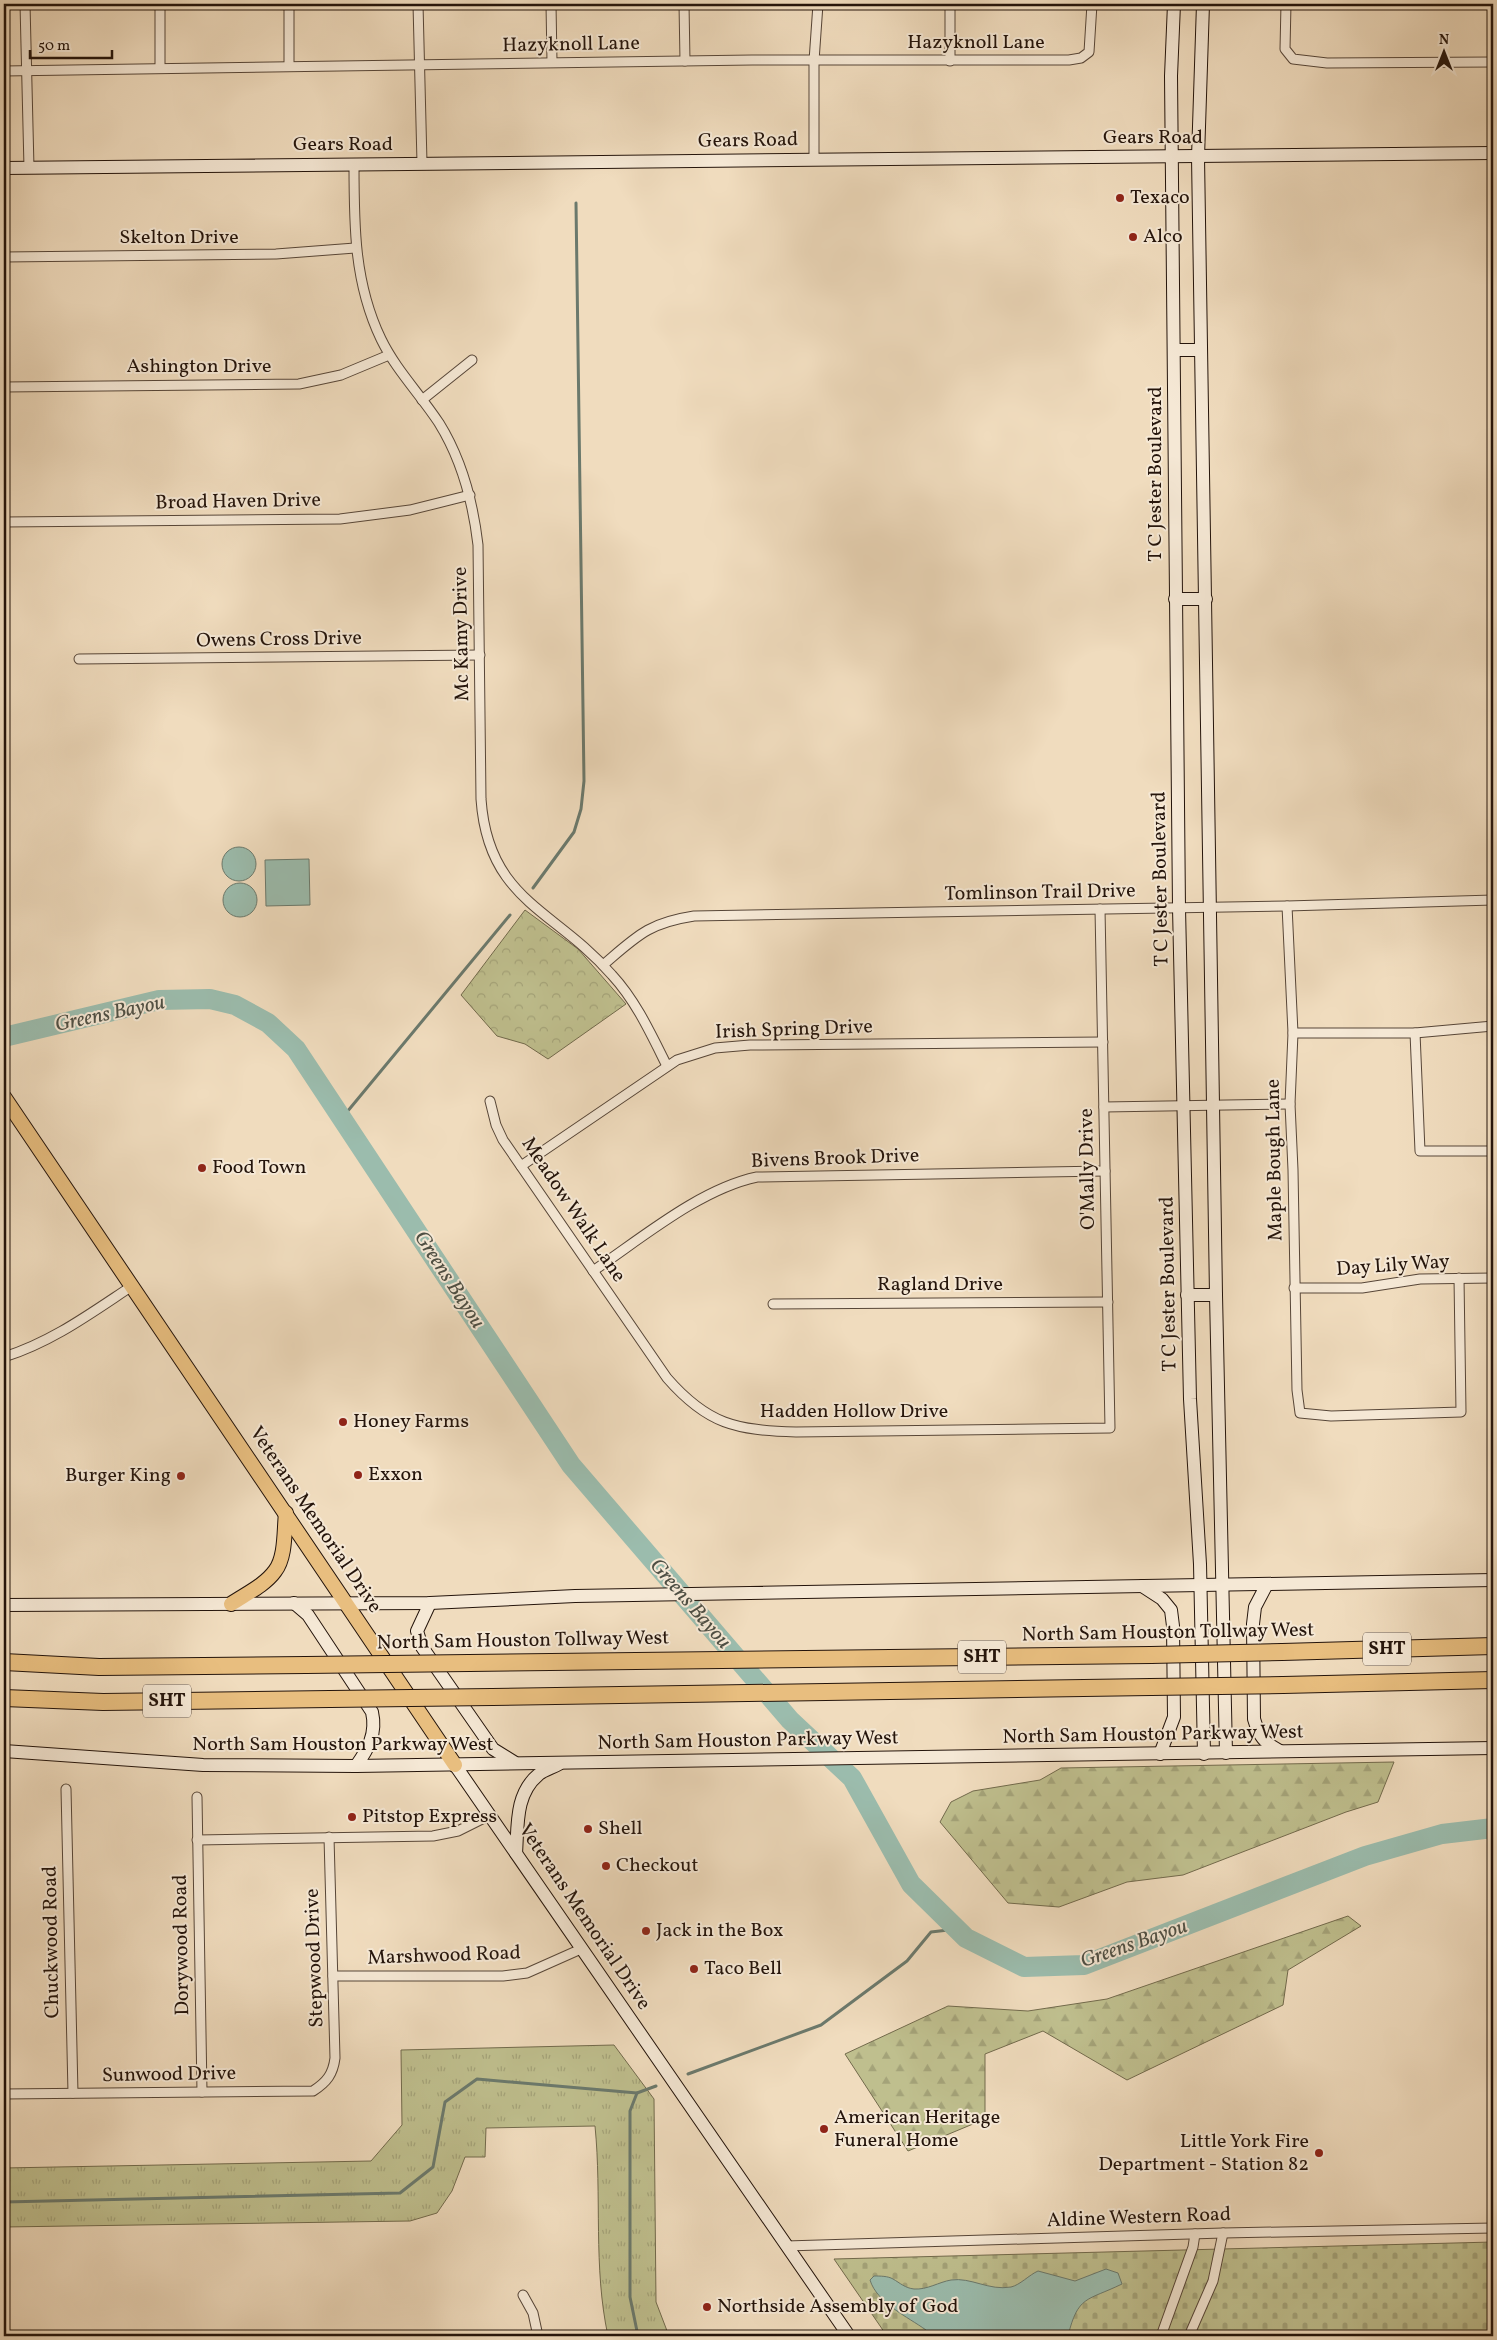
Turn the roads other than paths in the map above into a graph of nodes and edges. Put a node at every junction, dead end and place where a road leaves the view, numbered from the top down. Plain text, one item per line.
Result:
1 (25, 4) edge
2 (160, 4) edge
3 (288, 4) edge
4 (418, 4) edge
5 (551, 4) edge
6 (684, 4) edge
7 (818, 4) edge
8 (950, 4) edge
9 (1092, 4) edge
10 (1174, 4) edge
11 (1203, 4) edge
12 (1286, 4) edge
13 (685, 61) junction
14 (814, 61) junction
15 (950, 61) junction
16 (552, 62) junction
17 (1493, 62) edge
18 (420, 64) junction
19 (289, 66) junction
20 (160, 68) junction
21 (27, 70) junction
22 (4, 71) edge
23 (1493, 153) edge
24 (1172, 157) junction
25 (1198, 157) junction
26 (814, 159) junction
27 (422, 163) junction
28 (354, 164) junction
29 (4, 168) edge
30 (29, 168) junction
31 (355, 248) junction
32 (4, 256) edge
33 (1174, 350) junction
34 (1201, 350) junction
35 (389, 355) junction
36 (472, 360) dead end
37 (4, 386) edge
38 (422, 400) junction
39 (470, 495) junction
40 (4, 522) edge
41 (1175, 599) junction
42 (1206, 599) junction
43 (480, 655) junction
44 (79, 659) dead end
45 (1493, 900) edge
46 (1287, 906) junction
47 (1210, 907) junction
48 (1179, 908) junction
49 (1100, 909) junction
50 (603, 964) junction
51 (1493, 1026) edge
52 (1293, 1033) junction
53 (1416, 1033) junction
54 (1103, 1042) junction
55 (667, 1066) junction
56 (4, 1097) edge
57 (490, 1100) dead end
58 (1290, 1104) junction
59 (1185, 1106) junction
60 (1213, 1106) junction
61 (1104, 1107) junction
62 (1493, 1150) edge
63 (521, 1166) junction
64 (1105, 1171) junction
65 (593, 1271) junction
66 (1459, 1278) junction
67 (1493, 1278) edge
68 (132, 1286) junction
69 (1294, 1288) junction
70 (1188, 1295) junction
71 (1216, 1295) junction
72 (1108, 1302) junction
73 (773, 1304) dead end
74 (637, 1335) joint
75 (4, 1357) edge
76 (1110, 1428) joint
77 (286, 1513) junction
78 (1493, 1580) edge
79 (1267, 1584) junction
80 (1200, 1585) junction
81 (1222, 1585) junction
82 (1141, 1586) junction
83 (430, 1602) junction
84 (294, 1603) junction
85 (346, 1603) junction
86 (231, 1604) junction
87 (4, 1605) edge
88 (1493, 1646) edge
89 (4, 1662) edge
90 (1493, 1680) edge
91 (4, 1698) edge
92 (1493, 1748) edge
93 (4, 1751) edge
94 (1283, 1752) junction
95 (1226, 1753) junction
96 (1160, 1754) junction
97 (1204, 1754) junction
98 (517, 1763) junction
99 (562, 1763) junction
100 (456, 1764) junction
101 (356, 1766) junction
102 (66, 1789) dead end
103 (197, 1797) dead end
104 (490, 1815) junction
105 (329, 1837) junction
106 (197, 1840) junction
107 (516, 1853) junction
108 (581, 1949) junction
109 (333, 1976) junction
110 (330, 2077) joint
111 (202, 2092) junction
112 (72, 2093) junction
113 (4, 2094) edge
114 (1493, 2228) edge
115 (1223, 2233) junction
116 (1195, 2234) junction
117 (786, 2246) junction
118 (523, 2295) dead end
119 (538, 2336) edge
120 (848, 2336) edge
121 (1161, 2336) edge
122 (1189, 2336) edge

1 - 21 street
2 - 20 street
3 - 19 street
4 - 18 street
5 - 16 street
6 - 13 street
7 - 14 street
8 - 15 street
9 - 15 street, Hazyknoll Lane
10 - 24 main road, T C Jester Boulevard
11 - 25 main road
12 - 17 street
13 - 14 street, Hazyknoll Lane
13 - 16 street, Hazyknoll Lane
14 - 15 street, Hazyknoll Lane
14 - 26 street
16 - 18 street, Hazyknoll Lane
18 - 19 street, Hazyknoll Lane
18 - 27 street
19 - 20 street, Hazyknoll Lane
20 - 21 street, Hazyknoll Lane
21 - 22 street, Hazyknoll Lane
21 - 30 street
23 - 25 main road, Gears Road
24 - 25 main road, Gears Road
24 - 26 main road, Gears Road
24 - 33 main road, T C Jester Boulevard
25 - 34 main road
26 - 27 main road, Gears Road
27 - 28 main road, Gears Road
28 - 30 main road, Gears Road
28 - 31 street, Mc Kamy Drive
29 - 30 main road, Gears Road
31 - 32 street, Skelton Drive
31 - 35 street, Mc Kamy Drive
33 - 34 main road
33 - 41 main road, T C Jester Boulevard
34 - 42 main road
35 - 37 street, Ashington Drive
35 - 38 street, Mc Kamy Drive
36 - 38 street
38 - 39 street, Mc Kamy Drive
39 - 40 street, Broad Haven Drive
39 - 43 street, Mc Kamy Drive
41 - 42 main road
41 - 48 main road, T C Jester Boulevard
42 - 47 main road
43 - 44 street, Owens Cross Drive
43 - 50 street, Mc Kamy Drive
45 - 46 street, Tomlinson Trail Drive
46 - 47 street, Tomlinson Trail Drive
46 - 52 street, Maple Bough Lane
47 - 48 street, Tomlinson Trail Drive
47 - 60 main road
48 - 49 street, Tomlinson Trail Drive
48 - 59 main road, T C Jester Boulevard
49 - 50 street, Tomlinson Trail Drive
49 - 54 street, O'Mally Drive
50 - 55 street, Mc Kamy Drive
51 - 53 street
52 - 53 street
52 - 58 street, Maple Bough Lane
53 - 62 street
54 - 55 street, Irish Spring Drive
54 - 61 street, O'Mally Drive
55 - 63 street, Irish Spring Drive
56 - 68 main road, Veterans Memorial Drive
57 - 63 street, Meadow Walk Lane
58 - 60 street
58 - 69 street, Maple Bough Lane
59 - 60 street
59 - 61 street
59 - 70 main road, T C Jester Boulevard
60 - 71 main road
61 - 64 street, O'Mally Drive
63 - 65 street, Meadow Walk Lane
64 - 65 street, Bivens Brook Drive
64 - 72 street, O'Mally Drive
65 - 74 street, Meadow Walk Lane
66 - 67 street, Day Lily Way
66 - 69 street, Day Lily Way
66 - 69 street, Maple Bough Lane
68 - 75 street
68 - 77 main road, Veterans Memorial Drive
70 - 71 main road
70 - 80 main road, T C Jester Boulevard
71 - 81 main road
72 - 73 street, Ragland Drive
72 - 76 street, O'Mally Drive
74 - 76 street, Hadden Hollow Drive
77 - 85 main road, Veterans Memorial Drive
77 - 86 main road
78 - 79 main road
79 - 81 main road
79 - 94 main road
80 - 81 main road
80 - 82 main road
80 - 97 main road, T C Jester Boulevard
81 - 95 main road
82 - 83 main road
82 - 96 main road
83 - 85 main road
83 - 98 main road
84 - 85 main road
84 - 86 main road
84 - 101 main road
85 - 100 main road, Veterans Memorial Drive
86 - 87 main road
88 - 89 highway, North Sam Houston Tollway West / SHT, bridge
90 - 91 highway, SHT, bridge
92 - 94 main road, North Sam Houston Parkway West
93 - 101 main road, North Sam Houston Parkway West
94 - 95 main road, North Sam Houston Parkway West
95 - 97 main road, North Sam Houston Parkway West
96 - 97 main road, North Sam Houston Parkway West
96 - 99 main road, North Sam Houston Parkway West
98 - 99 main road, North Sam Houston Parkway West
98 - 100 main road, North Sam Houston Parkway West
99 - 107 main road
100 - 101 main road, North Sam Houston Parkway West
100 - 104 main road, Veterans Memorial Drive
102 - 112 street, Chuckwood Road
103 - 106 street, Dorywood Road
104 - 105 street
104 - 107 main road, Veterans Memorial Drive
105 - 106 street
105 - 109 street, Stepwood Drive
106 - 111 street, Dorywood Road
107 - 108 main road, Veterans Memorial Drive
108 - 109 street, Marshwood Road
108 - 117 main road, Veterans Memorial Drive
109 - 110 street, Stepwood Drive
110 - 111 street, Sunwood Drive
111 - 112 street, Sunwood Drive
112 - 113 street, Sunwood Drive
114 - 115 street, Aldine Western Road
115 - 116 street, Aldine Western Road
115 - 122 street
116 - 117 street, Aldine Western Road
116 - 121 street
117 - 120 main road, Veterans Memorial Drive
118 - 119 street

